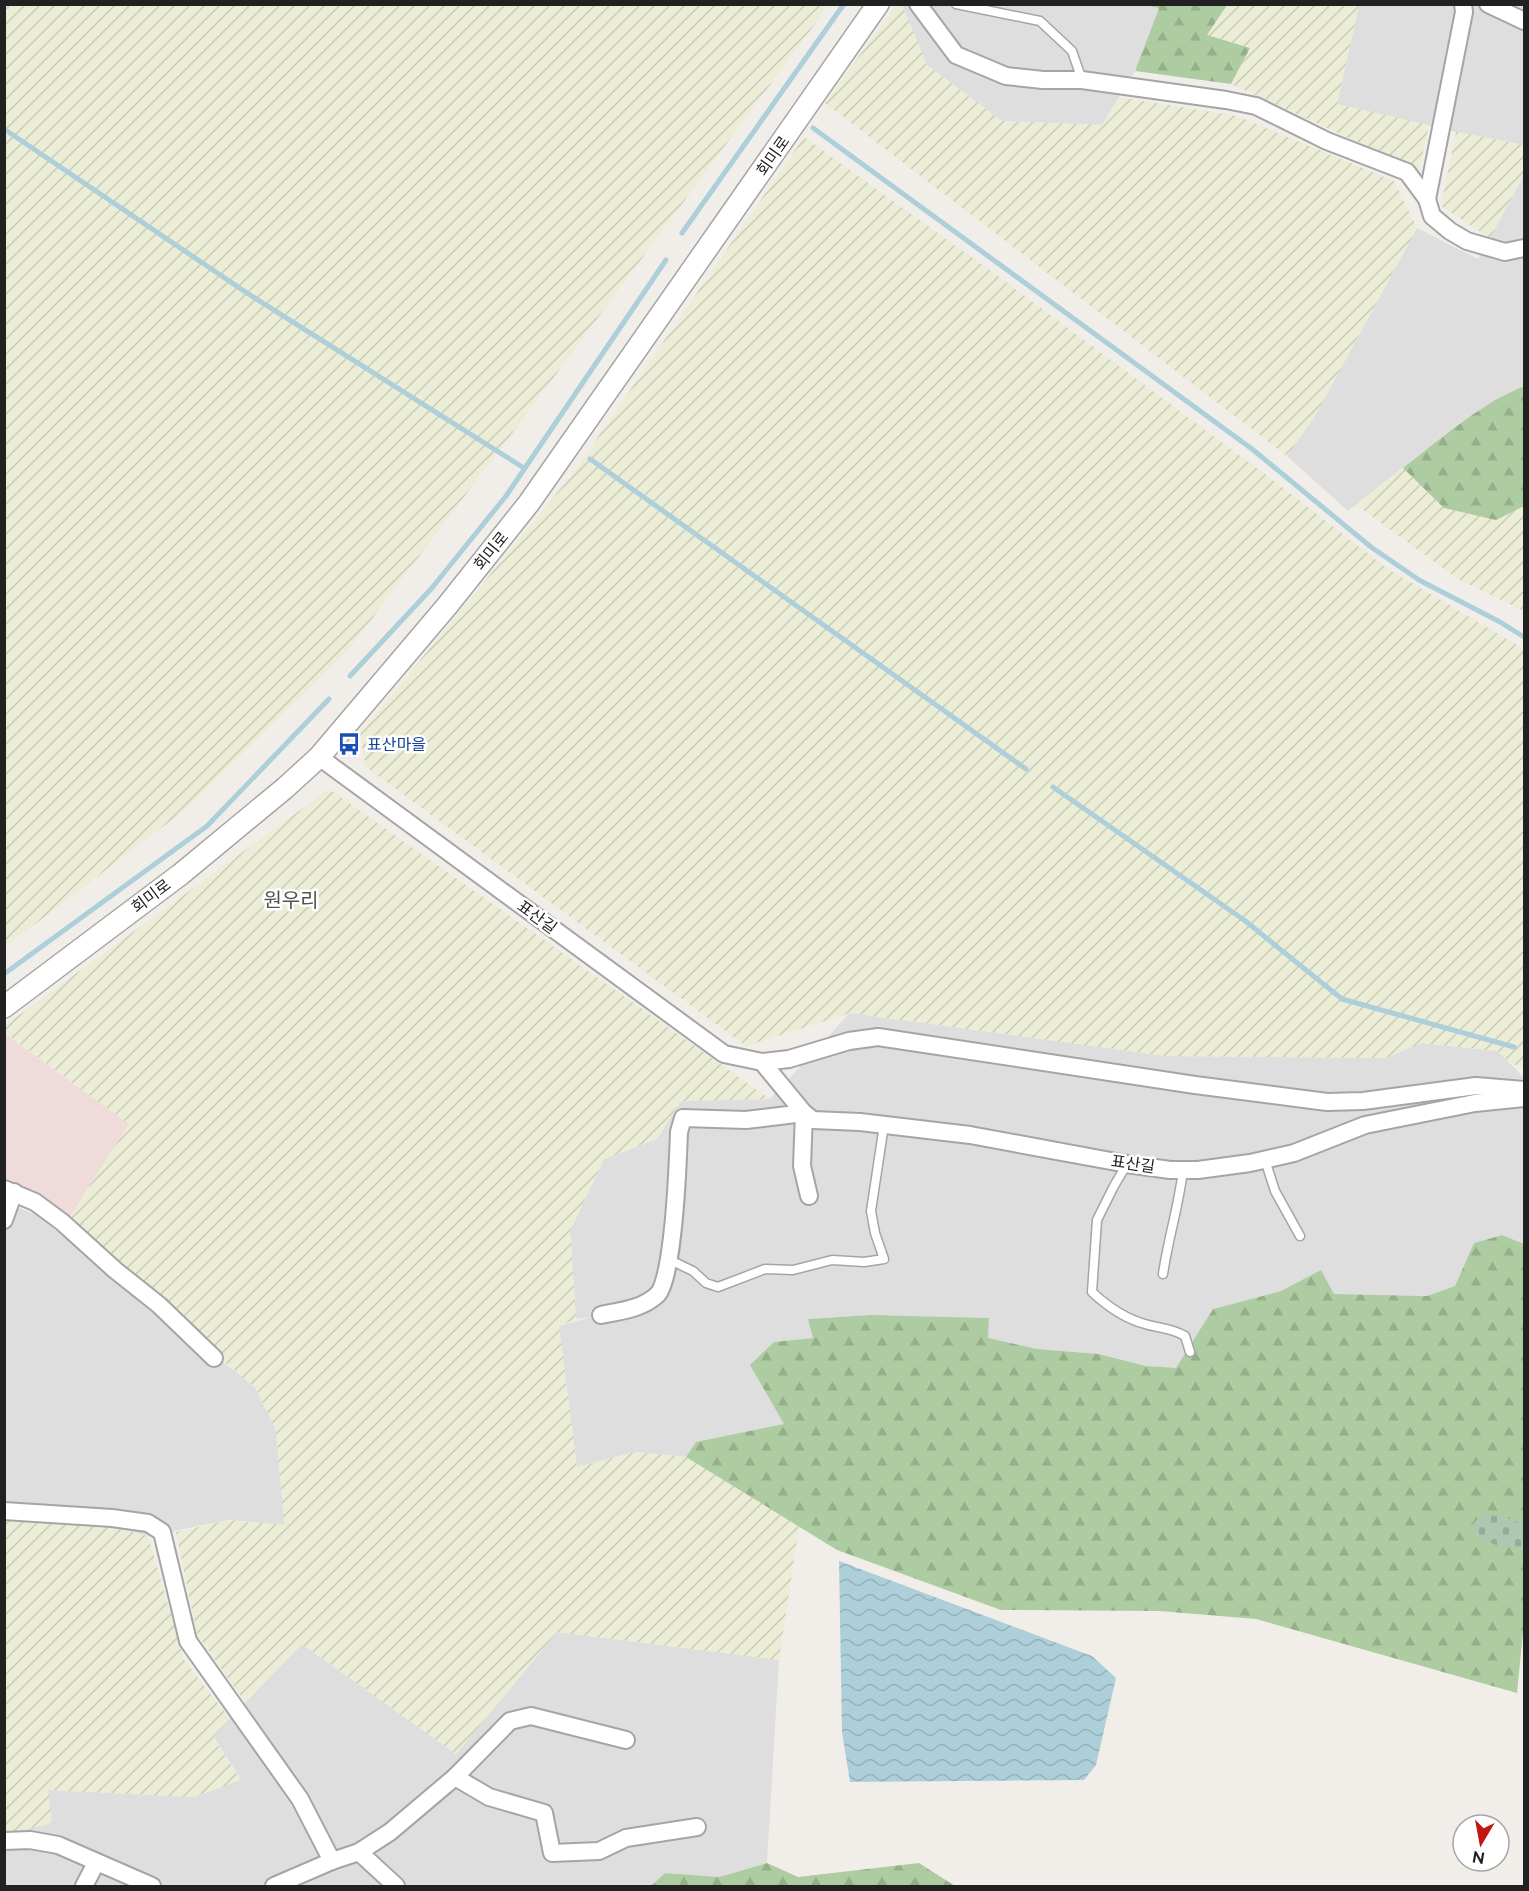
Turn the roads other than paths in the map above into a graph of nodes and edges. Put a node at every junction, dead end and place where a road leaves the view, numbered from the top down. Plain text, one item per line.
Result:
1 (878, 4) edge
2 (918, 4) edge
3 (956, 4) edge
4 (1463, 4) edge
5 (1488, 4) edge
6 (1524, 21) edge
7 (1082, 80) junction
8 (1427, 199) junction
9 (1524, 248) edge
10 (319, 757) junction
11 (4, 1007) edge
12 (762, 1062) junction
13 (1524, 1090) edge
14 (1524, 1098) edge
15 (804, 1113) junction
16 (884, 1125) junction
17 (1265, 1160) junction
18 (1127, 1164) junction
19 (1184, 1170) junction
20 (9, 1190) edge
21 (809, 1197) dead end
22 (4, 1221) edge
23 (1300, 1236) dead end
24 (670, 1260) junction
25 (1163, 1274) dead end
26 (601, 1315) dead end
27 (1190, 1352) dead end
28 (214, 1358) dead end
29 (4, 1511) edge
30 (626, 1740) dead end
31 (456, 1777) junction
32 (697, 1827) dead end
33 (4, 1840) edge
34 (359, 1852) junction
35 (332, 1860) junction
36 (96, 1863) junction
37 (152, 1886) edge
38 (84, 1887) edge
39 (274, 1887) edge
40 (396, 1887) edge

1 - 10 street, 회미로
2 - 7 street
3 - 7 lane
4 - 8 street
5 - 6 street
7 - 8 street
8 - 9 street
10 - 11 street, 회미로
10 - 12 street, 표산길
12 - 13 street, 표산길
12 - 15 street
14 - 17 street, 표산길
15 - 16 street, 표산길
15 - 21 street
15 - 24 street
16 - 18 street, 표산길
16 - 24 lane
17 - 19 street, 표산길
17 - 23 lane
18 - 19 street, 표산길
18 - 27 lane
19 - 25 lane
20 - 22 street
20 - 28 street
24 - 26 street
29 - 35 street
30 - 31 street
31 - 32 street
31 - 34 street
33 - 36 street
34 - 35 street
34 - 40 street
35 - 39 street
36 - 37 street
36 - 38 street

